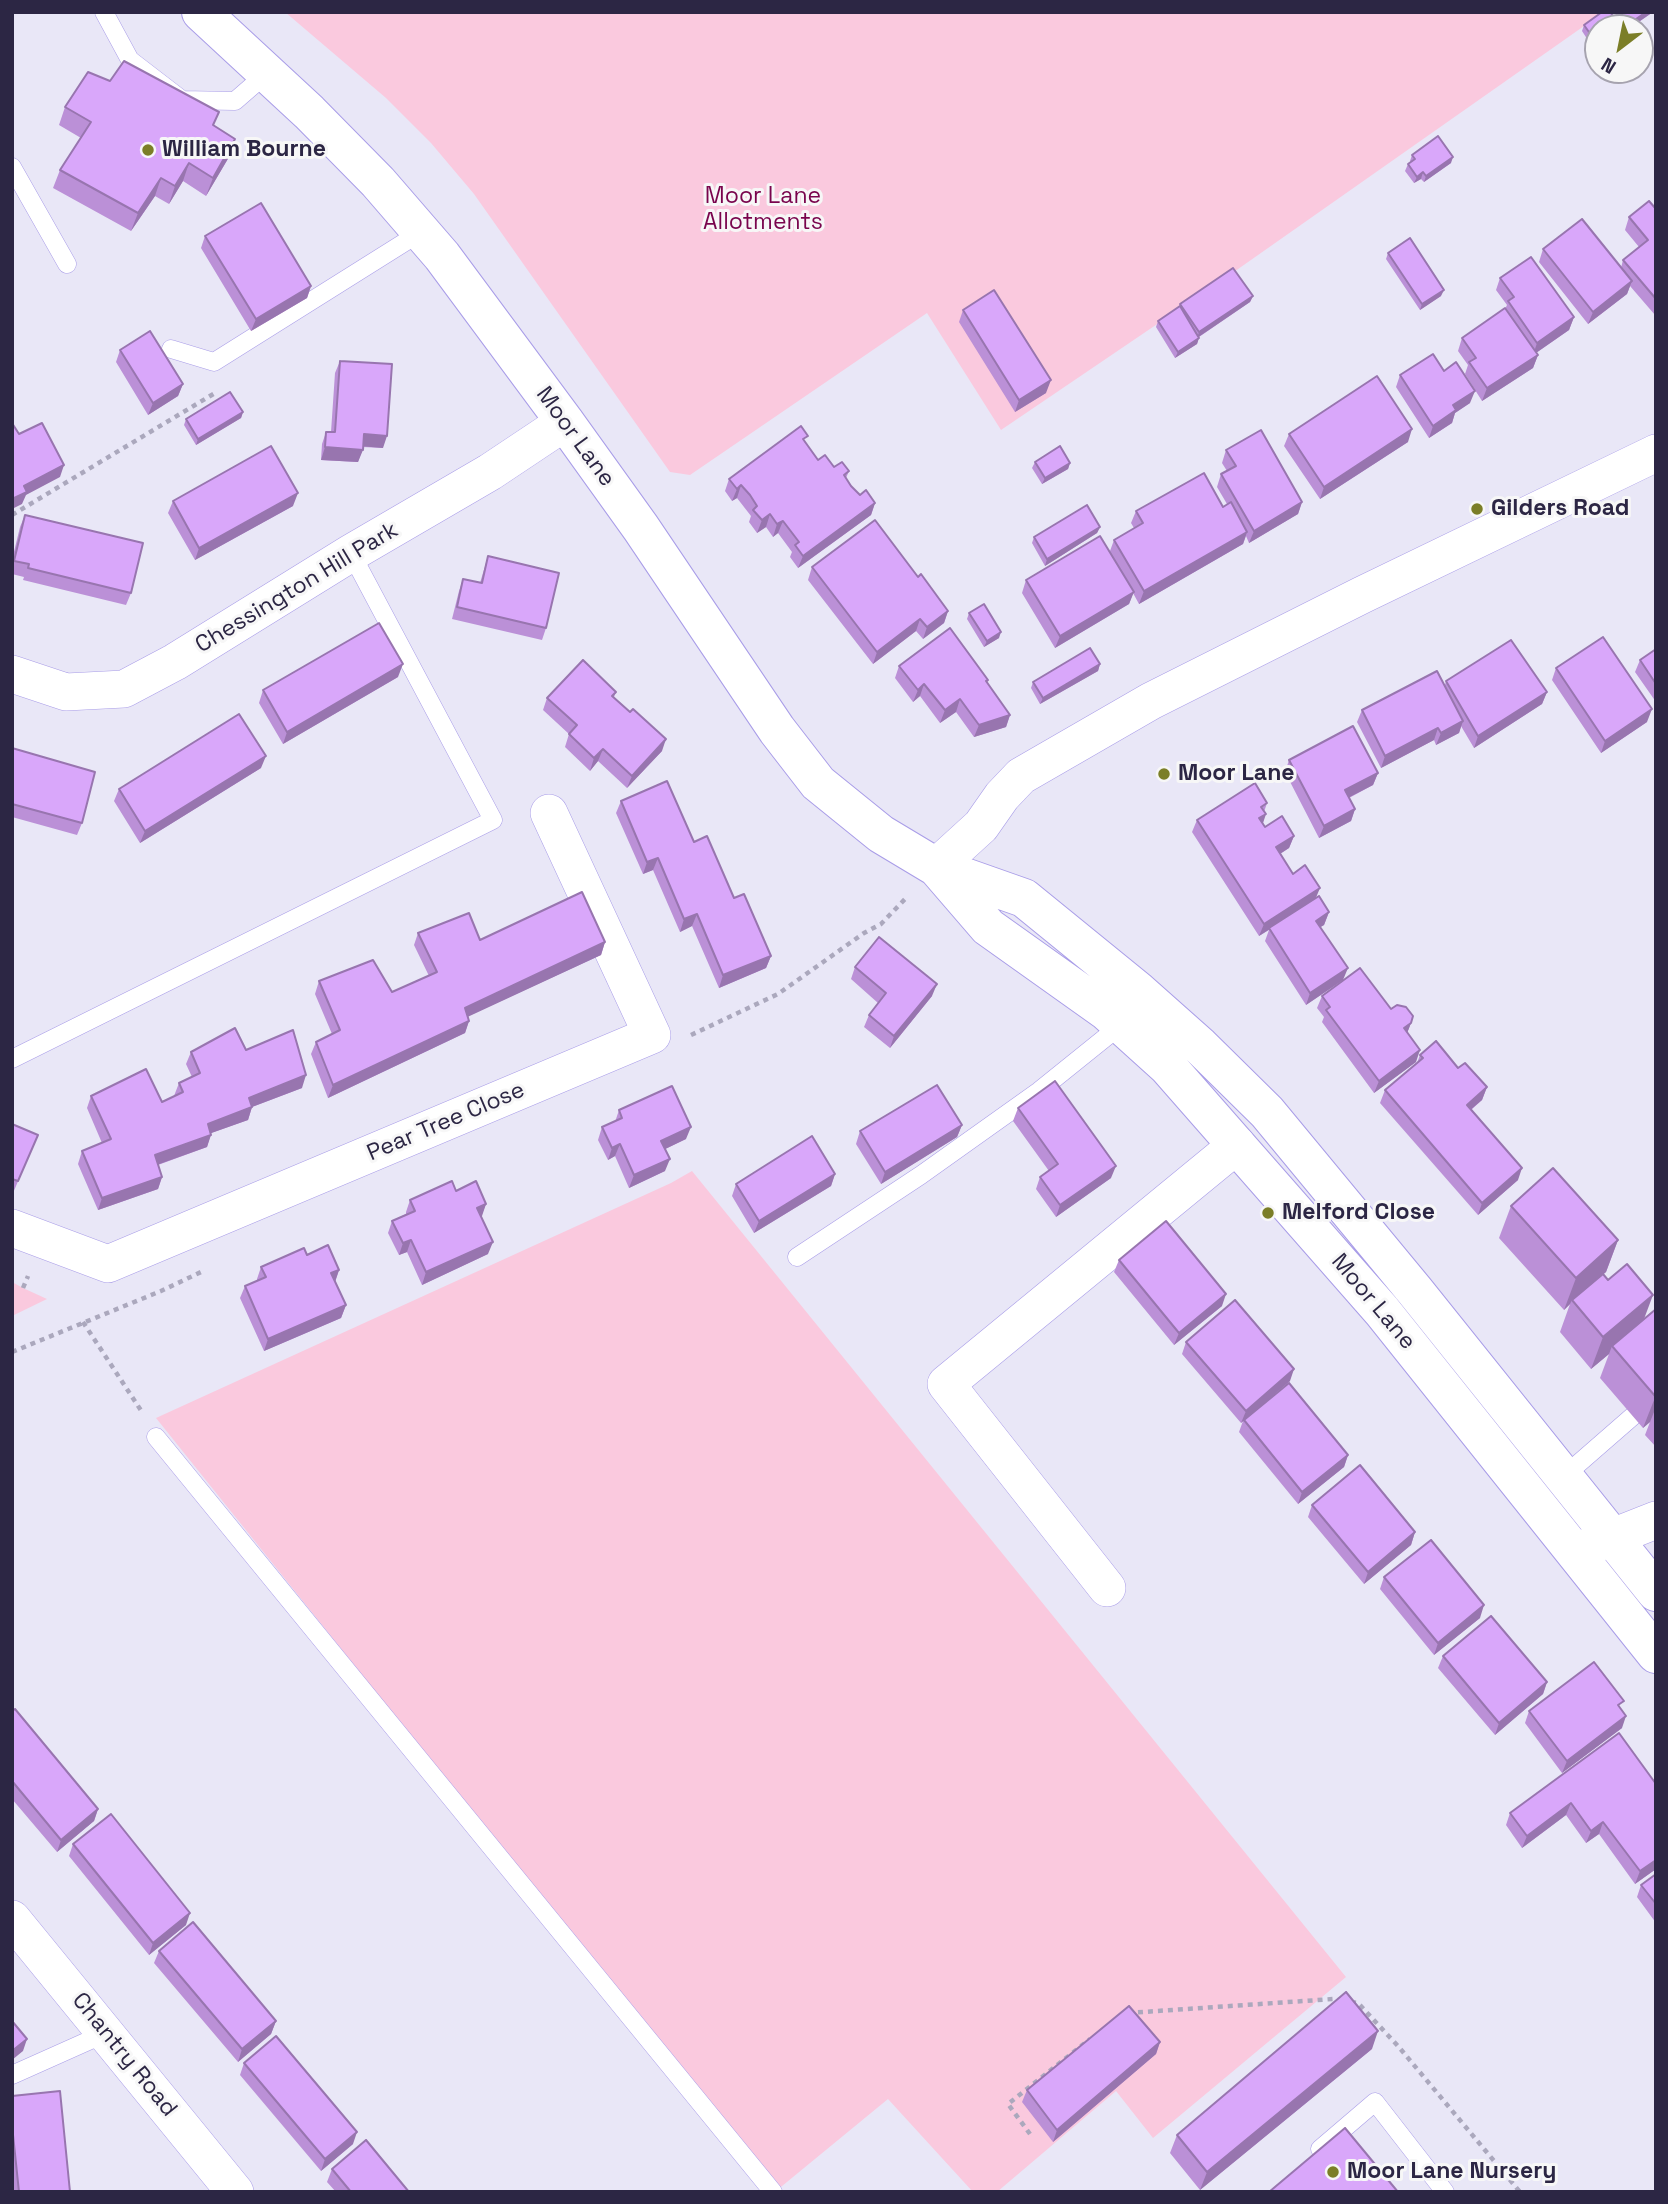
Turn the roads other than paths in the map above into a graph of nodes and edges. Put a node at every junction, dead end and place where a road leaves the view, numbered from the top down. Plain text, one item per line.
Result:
1 (104, 12) edge
2 (201, 12) edge
3 (266, 74) junction
4 (12, 167) edge
5 (421, 232) junction
6 (67, 264) dead end
7 (171, 349) dead end
8 (565, 422) junction
9 (1656, 453) edge
10 (351, 553) junction
11 (12, 674) edge
12 (549, 813) dead end
13 (936, 867) junction
14 (1121, 1025) junction
15 (12, 1059) edge
16 (1237, 1145) junction
17 (12, 1228) edge
18 (797, 1257) dead end
19 (1633, 1416) edge
20 (156, 1437) road end
21 (1563, 1477) junction
22 (1656, 1520) edge
23 (1612, 1538) junction
24 (1574, 1552) junction
25 (1107, 1588) dead end
26 (1656, 1592) edge
27 (1656, 1654) edge
28 (12, 1919) edge
29 (106, 2033) junction
30 (12, 2075) edge
31 (1312, 2156) edge
32 (235, 2192) edge
33 (774, 2192) edge
34 (1445, 2192) edge

1 - 3 lane
2 - 3 street, Moor Lane
3 - 5 street, Moor Lane
4 - 6 lane
5 - 7 lane
5 - 8 street, Moor Lane
8 - 10 street, Chessington Hill Park
8 - 13 street, Moor Lane
9 - 13 street
10 - 11 street, Chessington Hill Park
10 - 15 lane
12 - 17 street, Pear Tree Close
13 - 14 street, Moor Lane
13 - 21 street, Moor Lane
14 - 16 street, Moor Lane
14 - 18 lane
16 - 24 street, Moor Lane
16 - 25 street
19 - 21 lane
20 - 33 lane
21 - 23 street, Moor Lane
22 - 23 street
23 - 24 street
23 - 26 street, Moor Lane
24 - 27 street, Moor Lane
28 - 29 street, Chantry Road
29 - 30 lane
29 - 32 street, Chantry Road
31 - 34 lane

